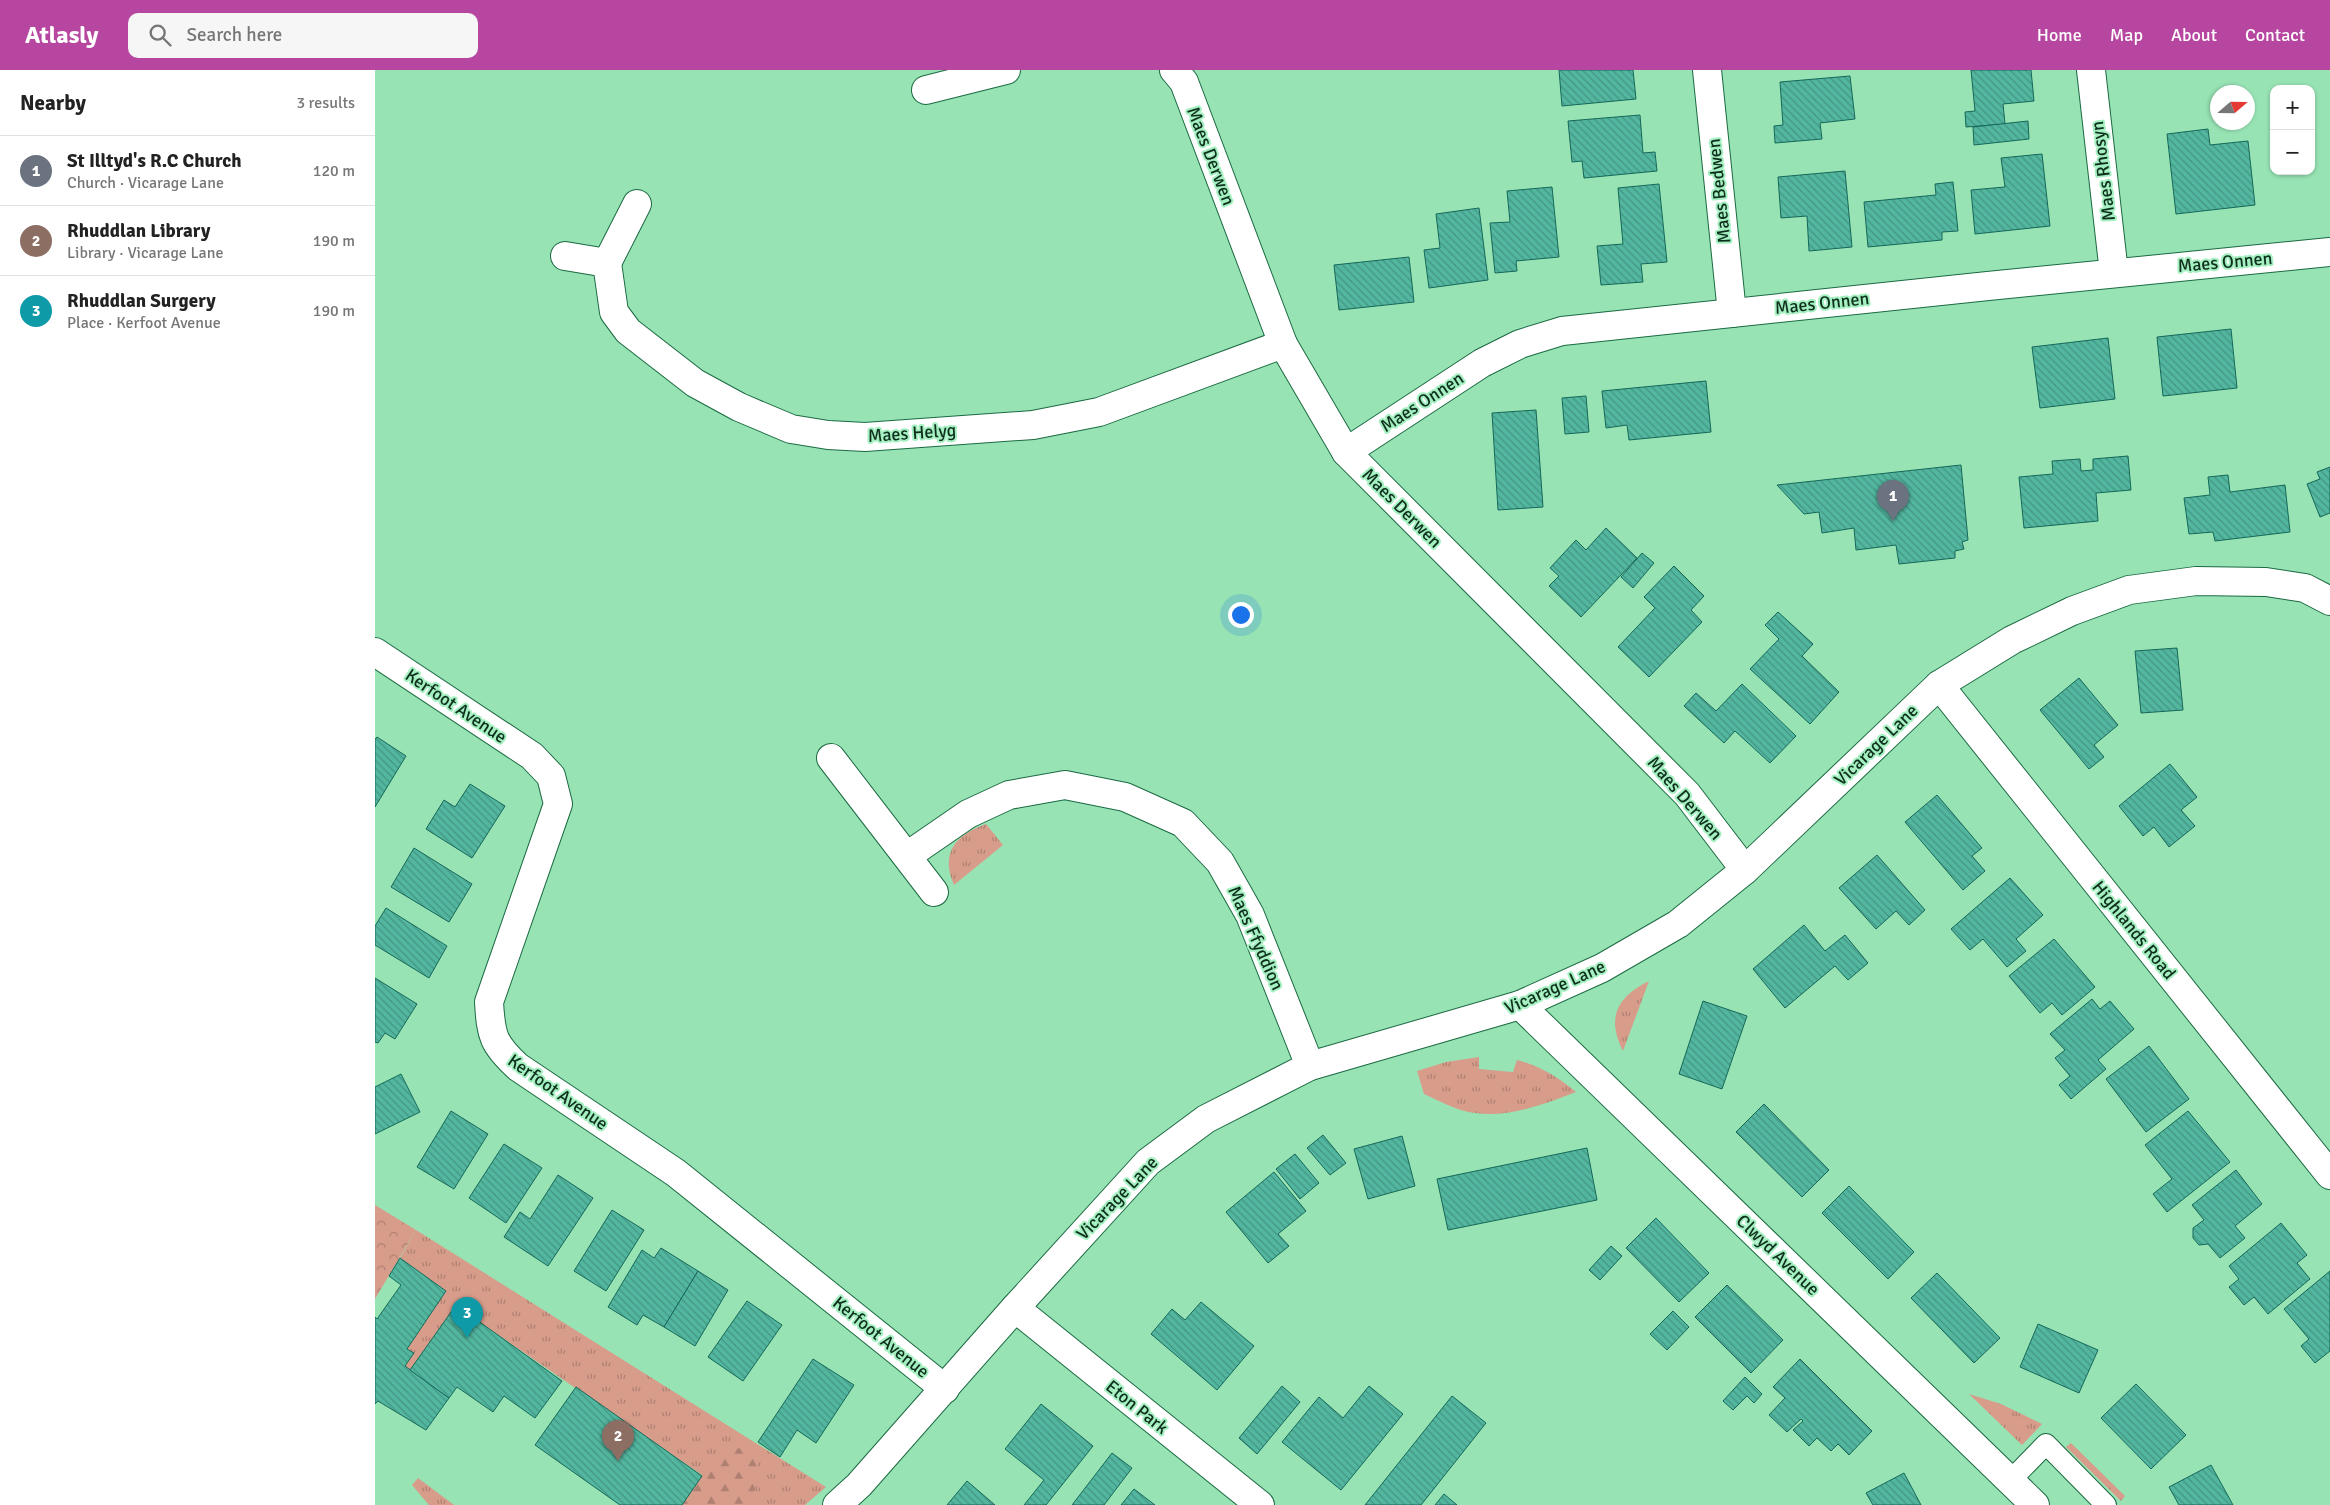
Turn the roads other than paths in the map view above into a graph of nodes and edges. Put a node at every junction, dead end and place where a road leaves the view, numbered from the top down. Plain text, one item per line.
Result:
1 (1006, 70) edge
2 (1174, 70) edge
3 (1707, 70) edge
4 (2091, 70) edge
5 (926, 90) dead end
6 (637, 204) dead end
7 (2330, 252) edge
8 (565, 256) dead end
9 (607, 264) junction
10 (2114, 273) junction
11 (1731, 312) junction
12 (1283, 344) junction
13 (1346, 452) junction
14 (2330, 601) edge
15 (375, 652) edge
16 (1939, 685) junction
17 (831, 758) dead end
18 (907, 856) junction
19 (1745, 870) junction
20 (934, 892) dead end
21 (1521, 1005) junction
22 (1310, 1066) junction
23 (2330, 1175) edge
24 (1015, 1308) junction
25 (945, 1389) junction
26 (2011, 1480) junction
27 (837, 1505) edge
28 (1259, 1505) edge
29 (2035, 1505) edge
30 (2106, 1505) edge

1 - 5 street
2 - 12 street, Maes Derwen
3 - 11 street, Maes Bedwen
4 - 10 street, Maes Rhosyn
6 - 9 street
7 - 10 street, Maes Onnen
8 - 9 street
9 - 12 street, Maes Helyg
10 - 11 street, Maes Onnen
11 - 13 street, Maes Onnen
12 - 13 street, Maes Derwen
13 - 19 street, Maes Derwen
14 - 16 street, Vicarage Lane
15 - 25 street, Kerfoot Avenue
16 - 19 street, Vicarage Lane
16 - 23 street, Highlands Road
17 - 18 street
18 - 20 street
18 - 22 street, Maes Ffyddion
19 - 21 street, Vicarage Lane
21 - 22 street, Vicarage Lane
21 - 26 street, Clwyd Avenue
22 - 24 street, Vicarage Lane
24 - 25 street, Vicarage Lane
24 - 28 street, Eton Park
25 - 27 street, Vicarage Lane
26 - 29 street, Clwyd Avenue
26 - 30 lane

